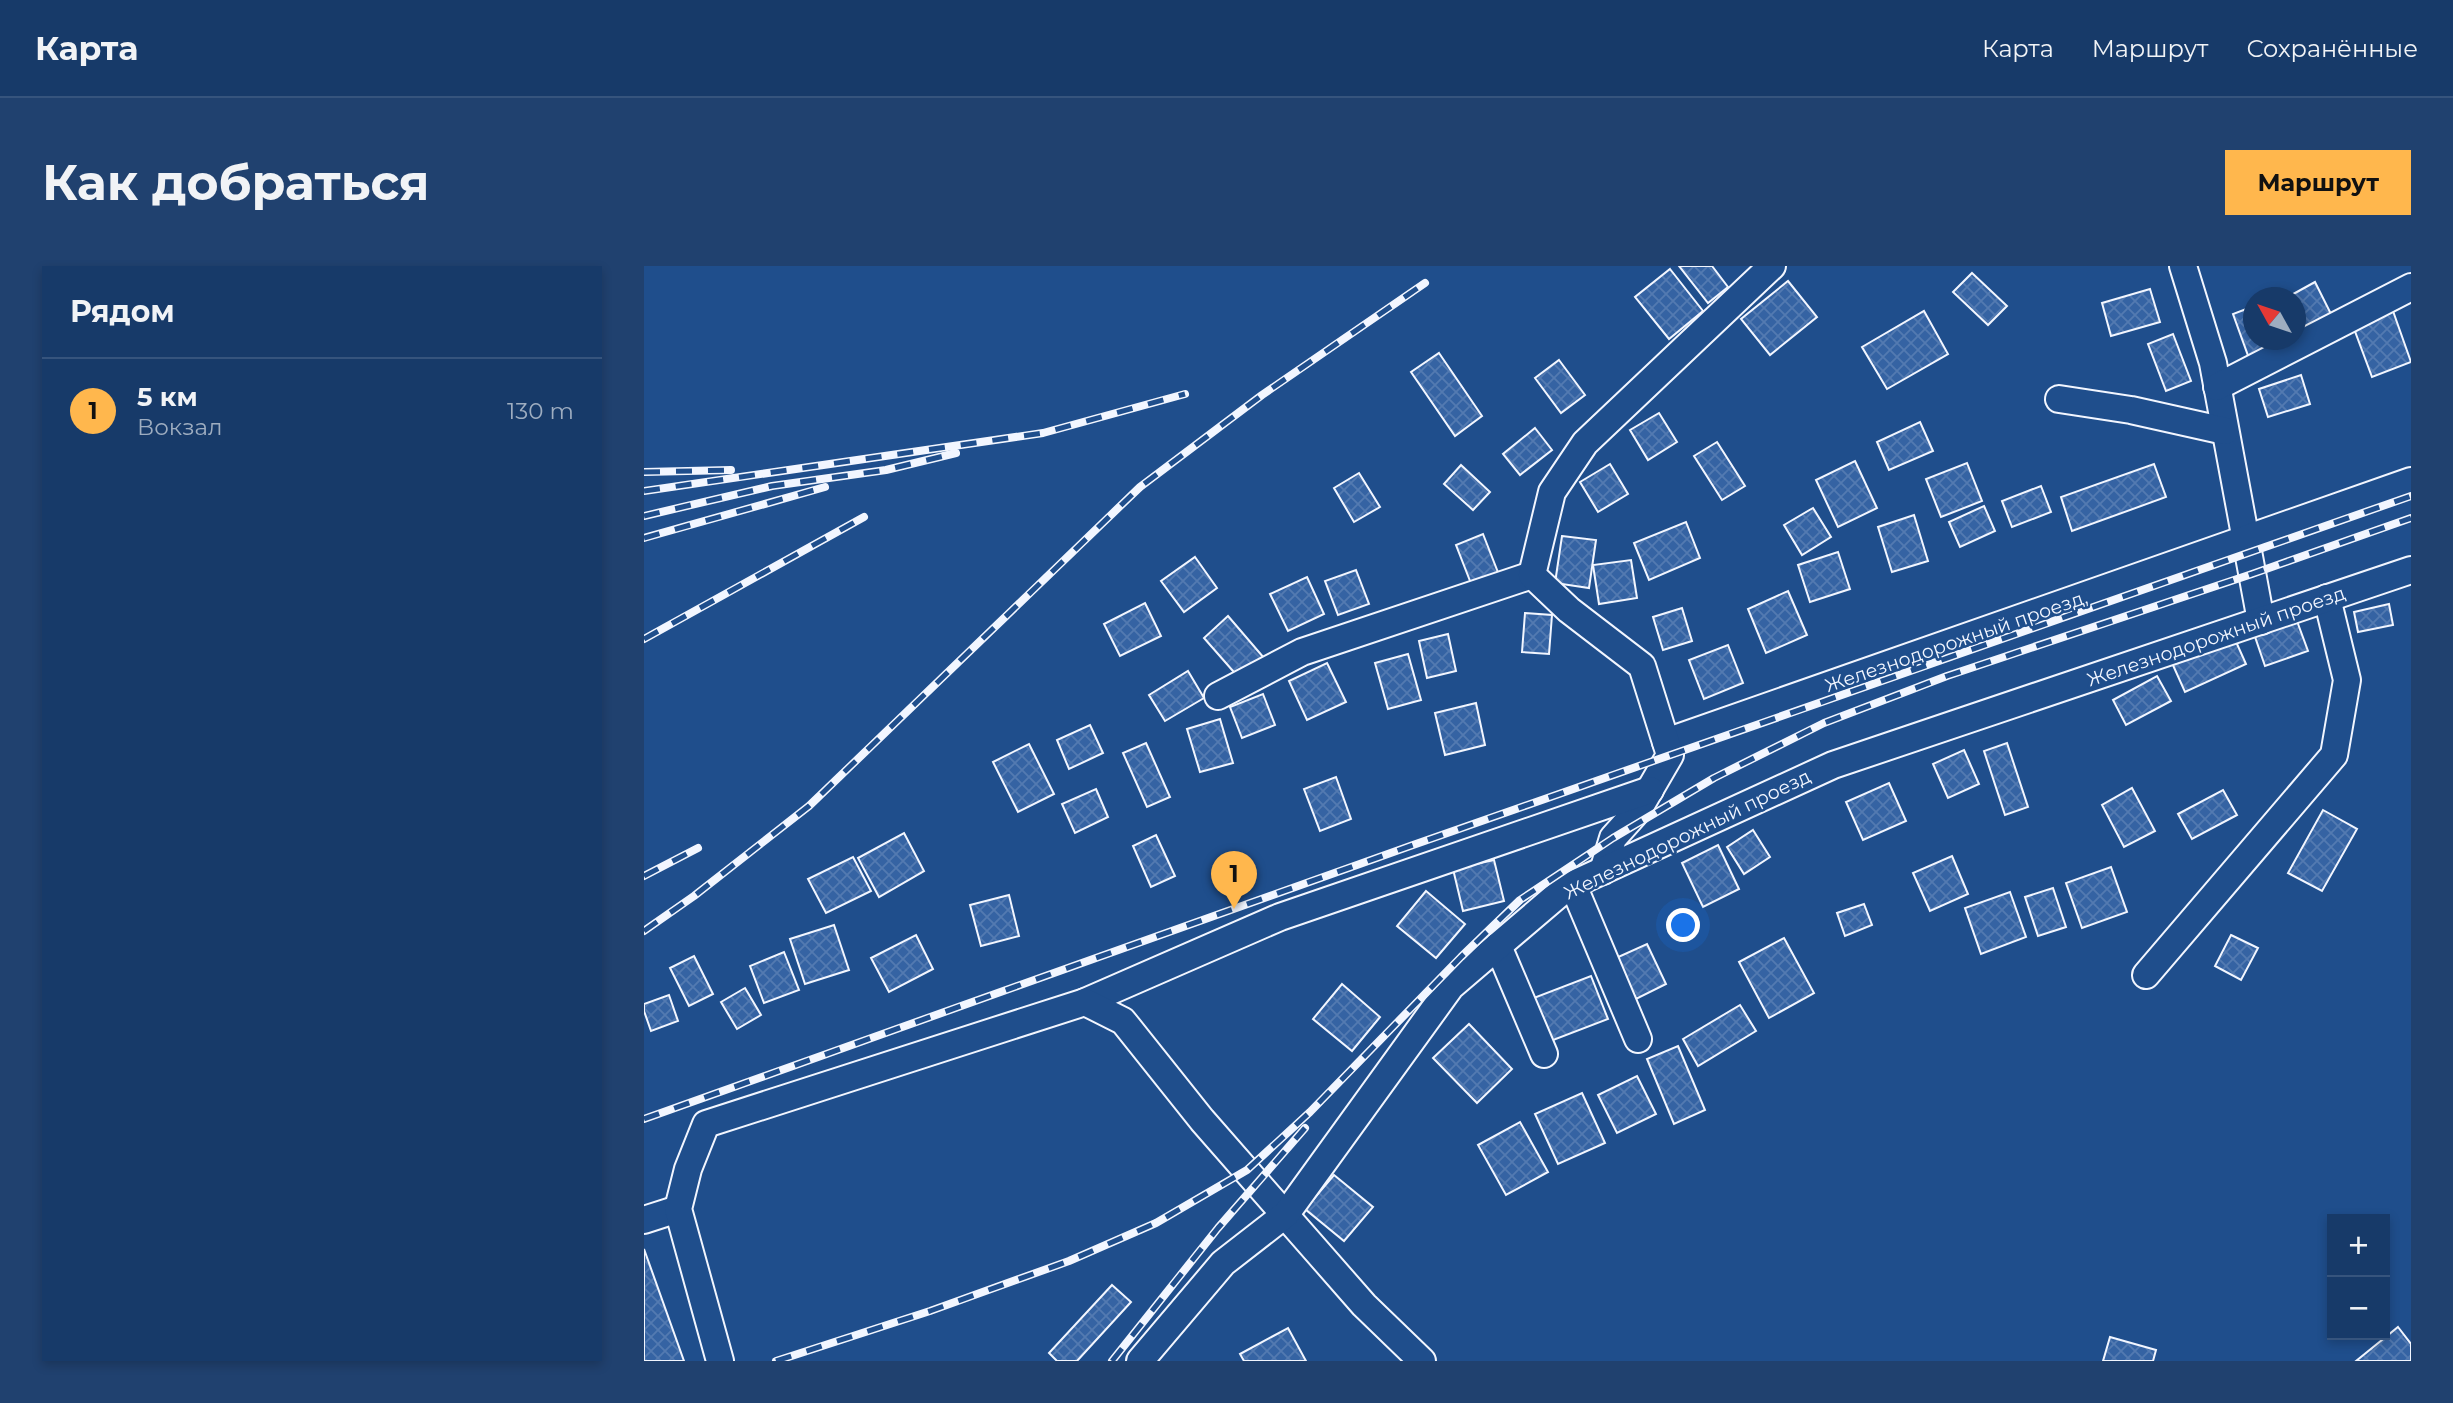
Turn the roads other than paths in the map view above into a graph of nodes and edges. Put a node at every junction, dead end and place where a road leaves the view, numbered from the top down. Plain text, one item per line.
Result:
1 (1772, 266) edge
2 (2183, 266) edge
3 (2411, 287) edge
4 (2217, 387) junction
5 (2059, 399) dead end
6 (2225, 431) junction
7 (2411, 481) edge
8 (2245, 539) junction
9 (2411, 570) edge
10 (1532, 575) junction
11 (2327, 598) junction
12 (2261, 621) junction
13 (1218, 696) dead end
14 (1666, 742) junction
15 (1650, 790) junction
16 (1602, 871) junction
17 (1573, 885) junction
18 (1498, 946) junction
19 (2146, 975) dead end
20 (1085, 1002) junction
21 (1638, 1039) dead end
22 (1544, 1054) dead end
23 (677, 1209) junction
24 (1286, 1214) junction
25 (644, 1220) edge
26 (720, 1361) edge
27 (1140, 1361) edge
28 (1422, 1361) edge

1 - 10 street
2 - 4 street
3 - 4 street
4 - 6 street
5 - 6 street
6 - 8 street
7 - 8 street, Железнодорожный проезд,
8 - 12 street
8 - 14 street, Железнодорожный проезд,
9 - 11 street, Железнодорожный проезд
10 - 13 street
10 - 14 street
11 - 12 street, Железнодорожный проезд
11 - 19 street
12 - 16 street, Железнодорожный проезд
14 - 15 street
15 - 16 street
15 - 20 street
16 - 17 street, Железнодорожный проезд
17 - 18 street, Железнодорожный проезд
17 - 21 street
18 - 22 street
18 - 24 street, Железнодорожный проезд
20 - 23 street
20 - 24 street
23 - 25 street
23 - 26 street
24 - 27 street, Железнодорожный проезд
24 - 28 street

